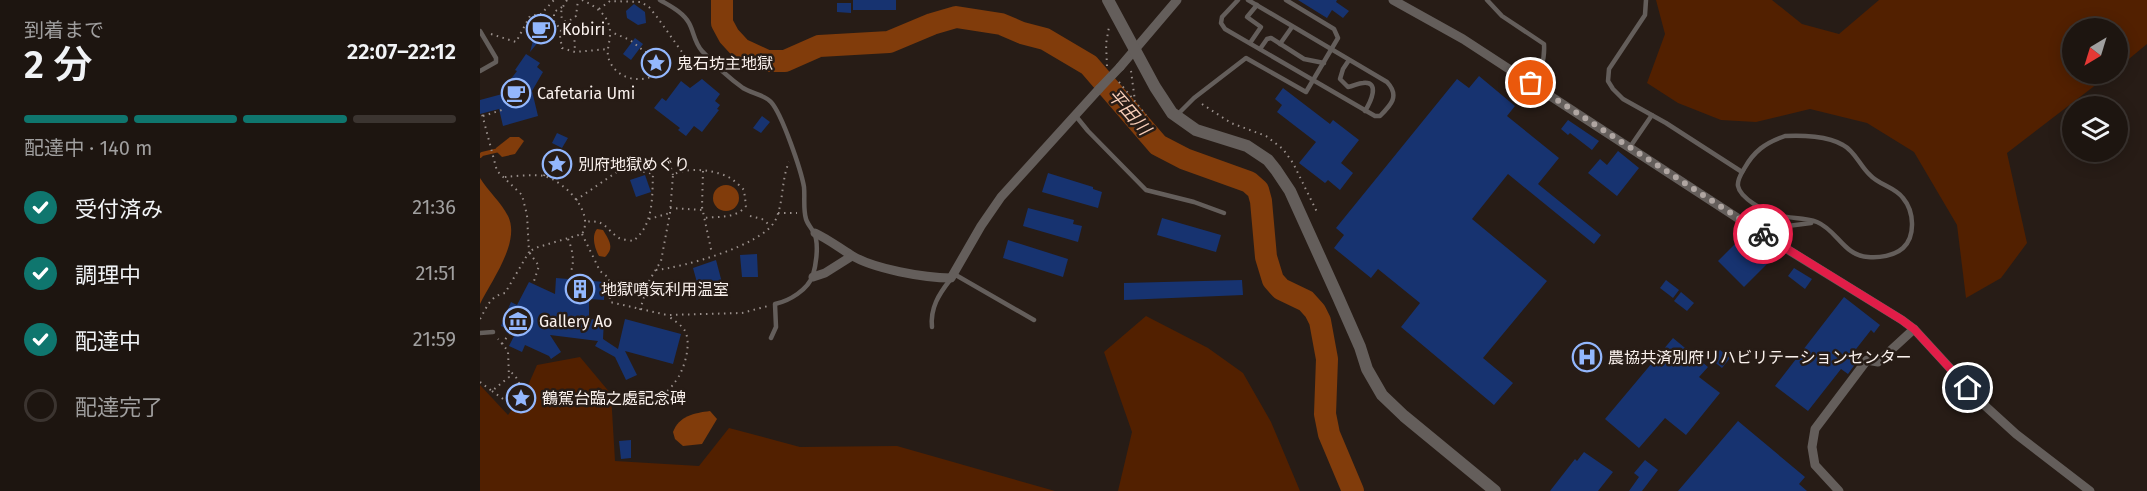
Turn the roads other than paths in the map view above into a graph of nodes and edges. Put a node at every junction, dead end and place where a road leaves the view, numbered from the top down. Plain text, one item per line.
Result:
1 (660, 0) edge
2 (1108, 0) edge
3 (1177, 0) edge
4 (1238, 0) edge
5 (1248, 0) edge
6 (1286, 0) edge
7 (1394, 0) edge
8 (1487, 0) edge
9 (1647, 0) edge
10 (1257, 5) junction
11 (1292, 27) junction
12 (481, 34) edge
13 (1250, 43) junction
14 (1281, 44) junction
15 (1260, 49) junction
16 (1331, 50) junction
17 (1135, 51) junction
18 (1349, 60) junction
19 (1324, 63) junction
20 (480, 70) edge
21 (1313, 80) junction
22 (1531, 83) junction
23 (1365, 111) junction
24 (1075, 115) junction
25 (1652, 115) junction
26 (1176, 117) junction
27 (1630, 147) junction
28 (1742, 172) junction
29 (1224, 213) dead end
30 (1816, 222) junction
31 (1756, 230) junction
32 (814, 233) junction
33 (852, 256) junction
34 (953, 276) junction
35 (813, 277) junction
36 (1034, 320) dead end
37 (932, 327) dead end
38 (1914, 329) junction
39 (493, 332) road end
40 (480, 333) edge
41 (771, 338) dead end
42 (1495, 491) edge
43 (1839, 491) edge
44 (2090, 491) edge

1 - 32 lane
2 - 17 street
3 - 17 street
4 - 13 lane
5 - 10 lane
6 - 16 lane
7 - 22 street
8 - 22 lane
9 - 25 lane
10 - 11 lane
10 - 13 lane
11 - 14 lane
11 - 16 lane
12 - 20 lane
13 - 15 lane
14 - 15 lane
14 - 19 lane
15 - 21 lane
16 - 18 lane
16 - 19 lane
17 - 24 street, bridge
17 - 26 street
18 - 23 lane
18 - 23 lane
19 - 21 lane
21 - 23 lane
21 - 26 lane
22 - 27 street
24 - 29 lane
24 - 34 street
25 - 27 lane
25 - 28 lane
26 - 42 street
27 - 31 street
28 - 30 lane
28 - 30 lane
30 - 31 lane
31 - 38 street
32 - 33 street
32 - 35 lane
33 - 34 street
33 - 35 street
34 - 36 lane
34 - 37 lane
35 - 41 lane
38 - 43 street
38 - 44 street
39 - 40 lane

